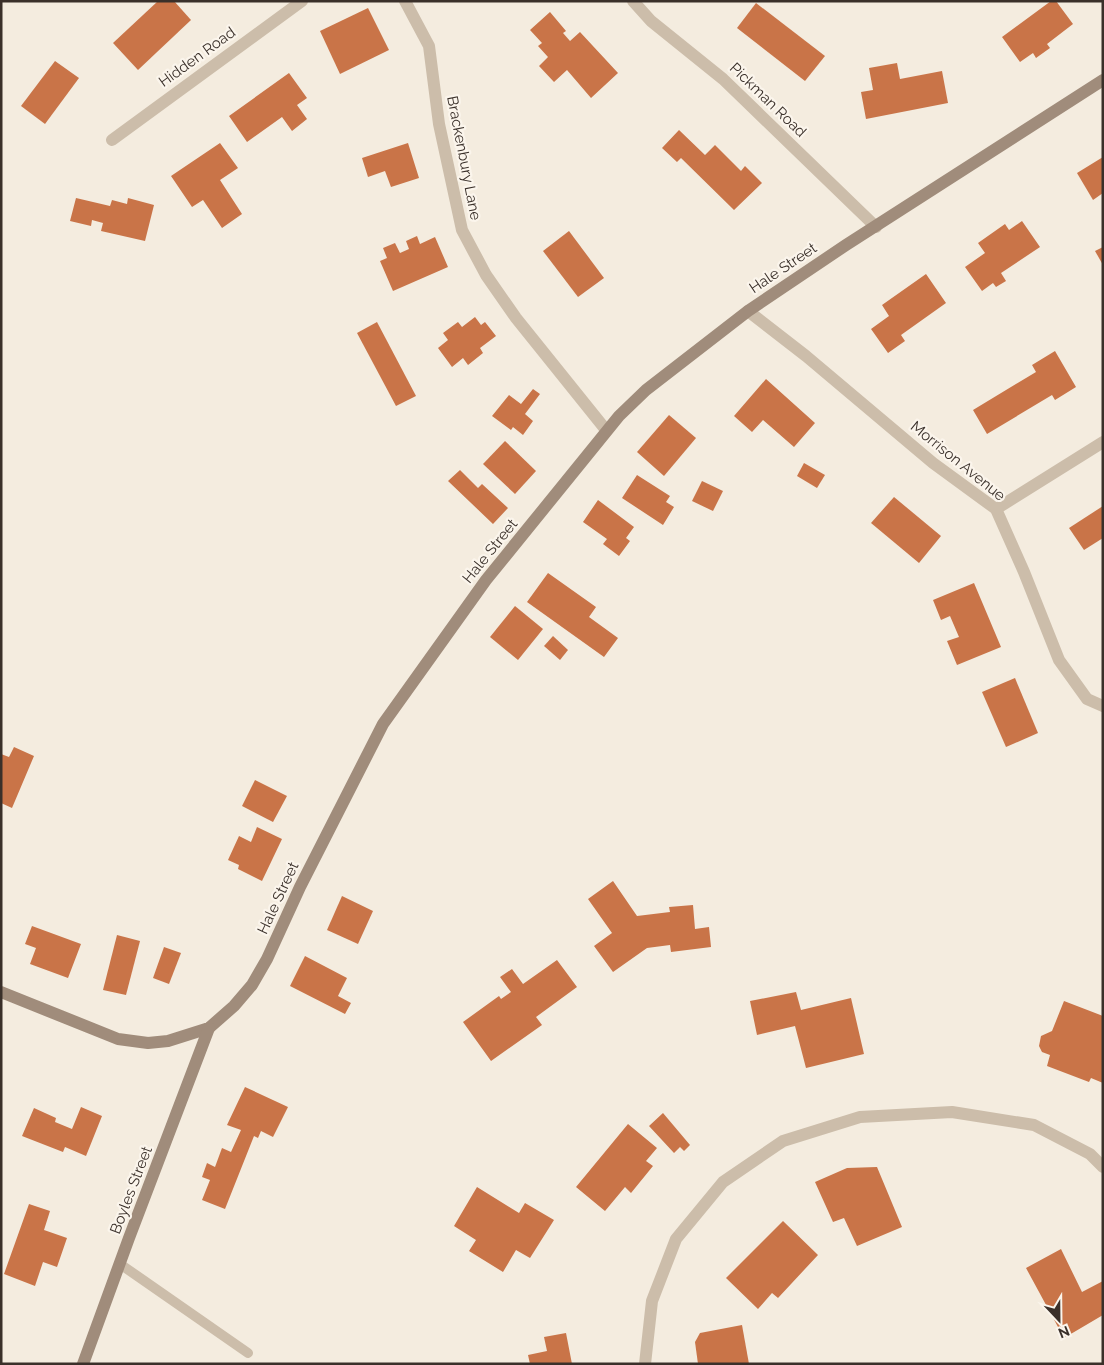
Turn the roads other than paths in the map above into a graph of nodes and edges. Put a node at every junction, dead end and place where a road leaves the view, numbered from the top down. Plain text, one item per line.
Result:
1 (302, 1) edge
2 (406, 1) edge
3 (633, 1) edge
4 (1103, 80) edge
5 (112, 140) dead end
6 (876, 227) junction
7 (748, 311) junction
8 (606, 430) junction
9 (1103, 442) edge
10 (996, 509) junction
11 (1103, 706) edge
12 (1, 992) edge
13 (209, 1028) junction
14 (1103, 1167) edge
15 (120, 1264) junction
16 (248, 1352) dead end
17 (83, 1364) edge
18 (645, 1364) edge

1 - 5 street, Hidden Road
2 - 8 street, Brackenbury Lane
3 - 6 street, Pickman Road
4 - 6 main road, Hale Street
6 - 7 main road, Hale Street
7 - 8 main road, Hale Street
7 - 10 street, Morrison Avenue
8 - 13 main road, Hale Street
9 - 10 street
10 - 11 street, Morrison Avenue
12 - 13 main road, Hale Street
13 - 15 main road, Boyles Street
14 - 18 street
15 - 16 lane
15 - 17 main road, Boyles Street

